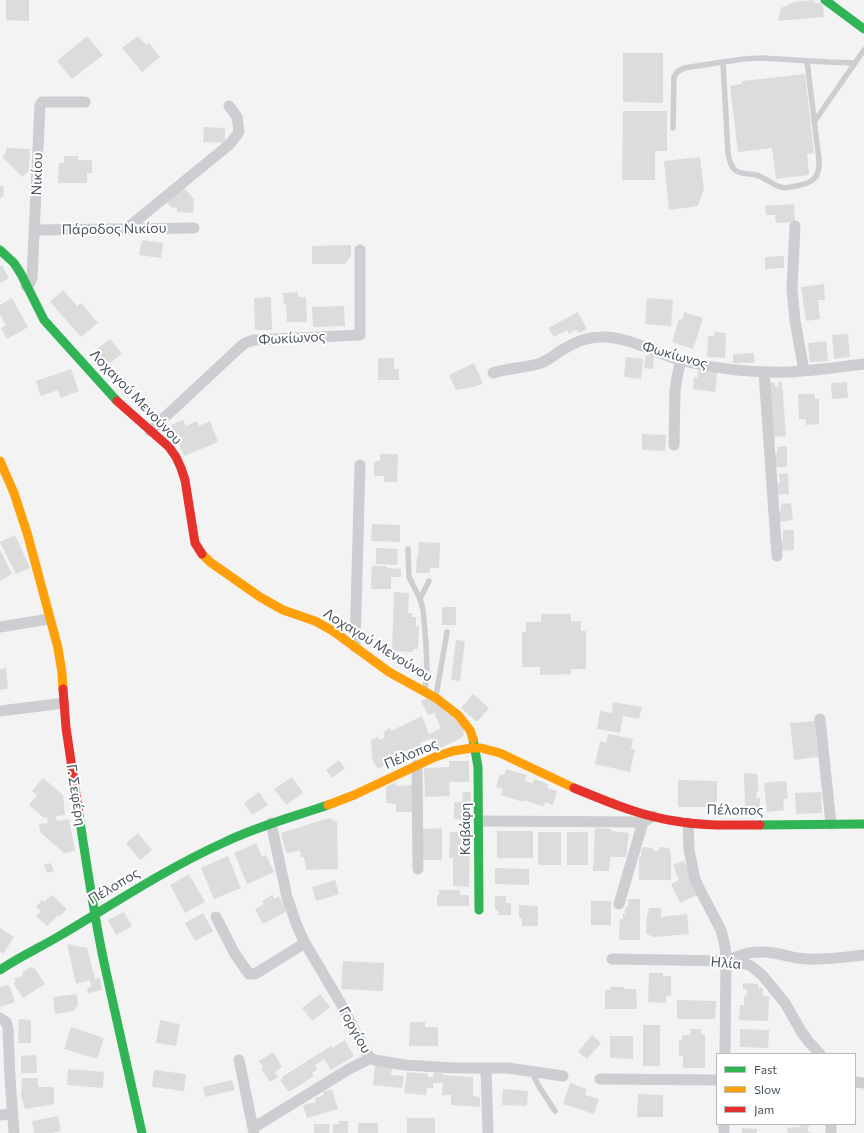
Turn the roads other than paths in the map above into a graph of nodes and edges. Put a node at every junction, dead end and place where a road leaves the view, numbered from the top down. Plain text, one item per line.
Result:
1 (825, 0) edge
2 (864, 29) edge
3 (864, 50) edge
4 (808, 61) junction
5 (723, 62) junction
6 (855, 63) junction
7 (84, 102) dead end
8 (229, 106) dead end
9 (814, 122) junction
10 (673, 128) dead end
11 (794, 226) dead end
12 (194, 228) dead end
13 (126, 229) junction
14 (34, 230) junction
15 (360, 250) dead end
16 (2, 254) edge
17 (26, 286) junction
18 (681, 360) junction
19 (864, 364) edge
20 (804, 371) junction
21 (764, 372) junction
22 (493, 373) dead end
23 (150, 431) junction
24 (674, 445) dead end
25 (0, 461) edge
26 (360, 465) dead end
27 (408, 549) dead end
28 (777, 556) dead end
29 (429, 581) dead end
30 (420, 599) junction
31 (49, 619) junction
32 (0, 627) edge
33 (447, 632) dead end
34 (355, 647) junction
35 (425, 691) junction
36 (436, 698) junction
37 (64, 704) junction
38 (0, 711) edge
39 (820, 719) dead end
40 (475, 748) junction
41 (417, 765) junction
42 (648, 819) junction
43 (479, 821) junction
44 (271, 823) junction
45 (688, 824) junction
46 (831, 824) junction
47 (864, 824) edge
48 (418, 869) dead end
49 (619, 904) dead end
50 (479, 910) dead end
51 (95, 913) junction
52 (216, 917) dead end
53 (305, 944) junction
54 (864, 956) edge
55 (612, 959) dead end
56 (726, 962) junction
57 (0, 970) edge
58 (0, 1018) edge
59 (725, 1053) edge
60 (819, 1053) edge
61 (370, 1058) junction
62 (239, 1060) dead end
63 (486, 1068) junction
64 (532, 1071) junction
65 (563, 1076) dead end
66 (600, 1079) dead end
67 (716, 1080) edge
68 (555, 1112) dead end
69 (12, 1114) junction
70 (0, 1115) edge
71 (253, 1131) edge
72 (14, 1133) edge
73 (142, 1133) edge
74 (488, 1133) edge

1 - 2 street
3 - 6 lane
4 - 5 lane
4 - 6 lane
4 - 9 lane
5 - 9 lane
5 - 10 lane
6 - 9 lane
7 - 14 street, Νικίου
8 - 13 street
11 - 20 street
12 - 13 street, Πάροδος Νικίου
13 - 14 street, Πάροδος Νικίου
14 - 17 street, Νικίου
15 - 23 street, Φωκίωνος
16 - 17 street, Λοχαγού Μενούνου
17 - 23 street, Λοχαγού Μενούνου
18 - 21 street, Φωκίωνος
18 - 22 street, Φωκίωνος
18 - 24 street
19 - 20 street, Φωκίωνος
20 - 21 street, Φωκίωνος
21 - 28 street
23 - 34 street, Λοχαγού Μενούνου
25 - 31 street, Γ. Σεφέρη
26 - 34 street
27 - 30 lane
29 - 30 lane
30 - 35 lane
31 - 32 street
31 - 37 street, Γ. Σεφέρη
33 - 36 lane
34 - 35 street, Λοχαγού Μενούνου
35 - 36 street, Λοχαγού Μενούνου
36 - 40 street, Λοχαγού Μενούνου
37 - 38 street
37 - 51 street, Γ. Σεφέρη
39 - 46 street
40 - 41 street, Πέλοπος
40 - 42 street, Πέλοπος
40 - 43 street, Καβάφη
41 - 44 street, Πέλοπος
41 - 48 street
42 - 43 street
42 - 45 street, Πέλοπος
42 - 49 street
43 - 50 street, Καβάφη
44 - 51 street, Πέλοπος
44 - 53 street, Γοργίου
45 - 46 street, Πέλοπος
45 - 56 street
46 - 47 street, Πέλοπος
51 - 57 street, Πέλοπος
51 - 73 street, Γ. Σεφέρη
52 - 53 street
53 - 61 street, Γοργίου
54 - 56 street
55 - 56 street, Ηλία
56 - 59 street
56 - 60 street, Ηλία
58 - 69 street
61 - 63 street, Γοργίου
61 - 71 street
62 - 71 street
63 - 64 street, Γοργίου
63 - 74 street
64 - 65 street, Γοργίου
64 - 68 lane
66 - 67 street
69 - 70 street
69 - 72 street

